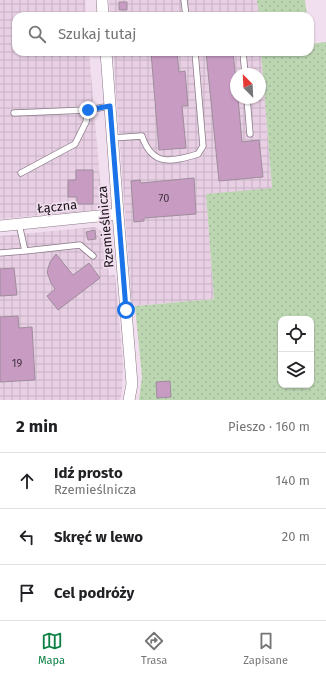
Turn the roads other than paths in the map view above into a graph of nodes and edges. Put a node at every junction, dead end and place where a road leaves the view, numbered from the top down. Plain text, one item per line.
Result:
1 (102, 0) edge
2 (184, 0) edge
3 (103, 12) edge
4 (186, 12) edge
5 (106, 56) edge
6 (195, 56) edge
7 (243, 56) edge
8 (244, 68) edge
9 (248, 104) edge
10 (110, 106) junction
11 (88, 110) junction
12 (14, 113) dead end
13 (250, 134) dead end
14 (112, 138) junction
15 (20, 173) dead end
16 (118, 214) junction
17 (19, 224) junction
18 (0, 226) edge
19 (25, 251) junction
20 (0, 253) edge
21 (93, 256) dead end
22 (130, 400) edge

1 - 3 street
2 - 4 lane
5 - 10 street, Rzemieślnicza
6 - 14 lane
7 - 8 lane
9 - 13 lane
10 - 11 lane
10 - 14 street, Rzemieślnicza
11 - 12 lane
11 - 15 lane
14 - 16 street, Rzemieślnicza
16 - 17 street, Łączna
16 - 22 street, Rzemieślnicza
17 - 18 street, Łączna
17 - 19 lane
19 - 20 lane
19 - 21 lane

